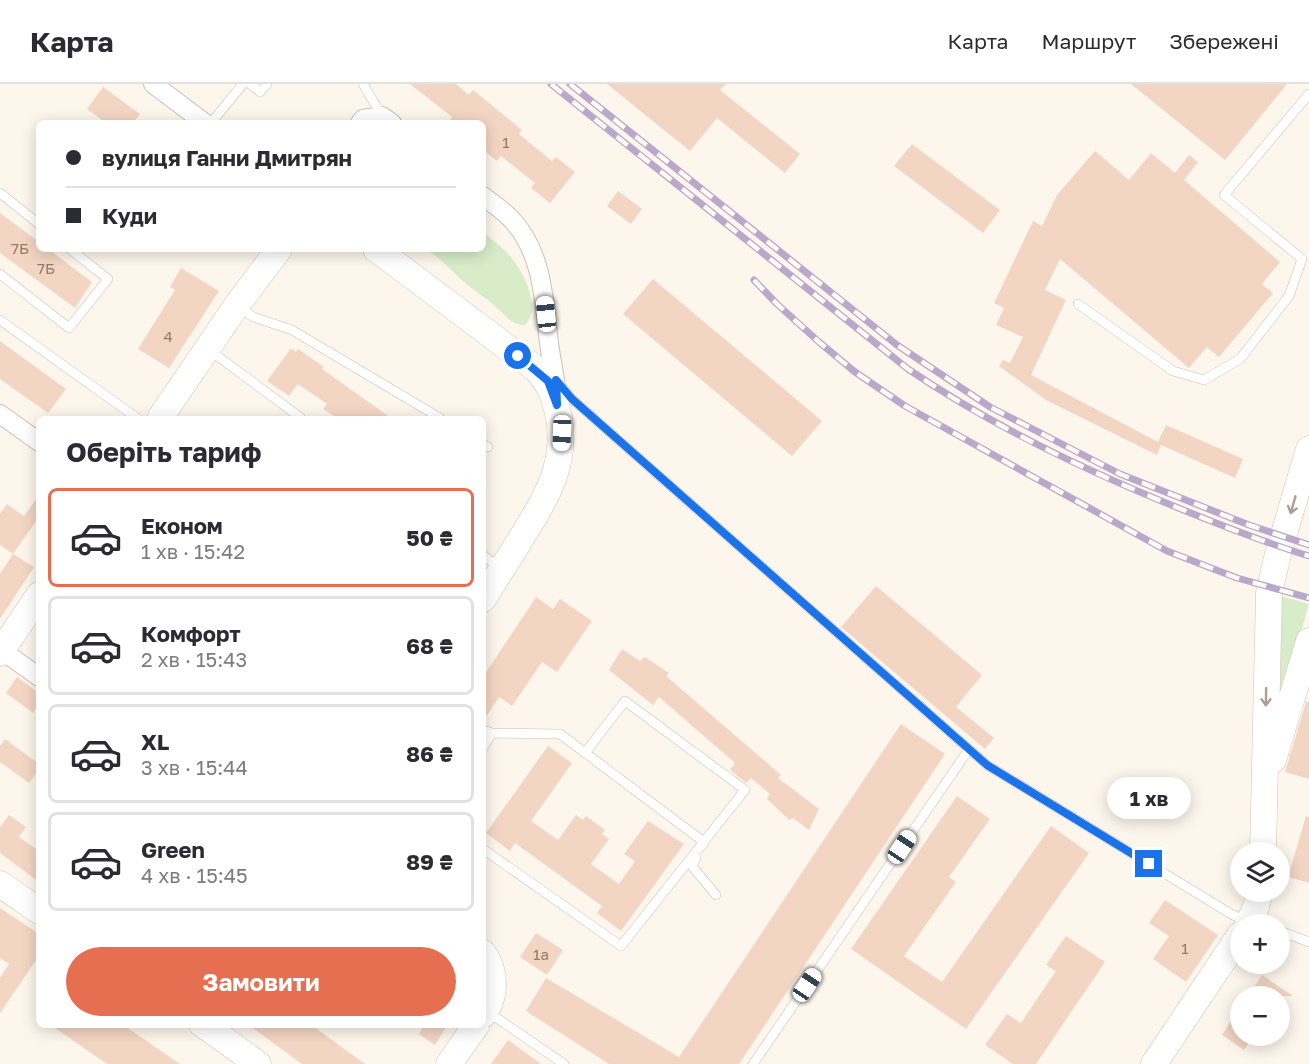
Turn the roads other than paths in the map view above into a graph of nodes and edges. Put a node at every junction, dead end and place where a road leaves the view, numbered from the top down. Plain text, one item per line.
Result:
1 (153, 84) edge
2 (243, 84) edge
3 (250, 84) edge
4 (267, 84) edge
5 (363, 84) edge
6 (1309, 94) edge
7 (387, 119) edge
8 (201, 120) edge
9 (213, 120) edge
10 (362, 120) edge
11 (0, 193) edge
12 (486, 198) edge
13 (36, 222) edge
14 (74, 252) edge
15 (277, 252) edge
16 (380, 252) edge
17 (0, 274) edge
18 (1078, 304) dead end
19 (237, 305) junction
20 (0, 320) edge
21 (208, 350) junction
22 (550, 385) junction
23 (0, 414) edge
24 (134, 416) edge
25 (161, 416) edge
26 (298, 416) edge
27 (437, 416) edge
28 (36, 440) edge
29 (1309, 449) edge
30 (493, 562) edge
31 (486, 588) edge
32 (36, 599) edge
33 (1309, 641) edge
34 (1, 651) edge
35 (36, 675) edge
36 (488, 731) edge
37 (969, 749) junction
38 (585, 753) junction
39 (1264, 792) junction
40 (704, 842) junction
41 (1263, 842) edge
42 (486, 851) edge
43 (0, 884) edge
44 (716, 895) dead end
45 (36, 909) edge
46 (1231, 914) edge
47 (1290, 935) edge
48 (1309, 942) edge
49 (1230, 952) edge
50 (486, 959) edge
51 (486, 1002) edge
52 (486, 1009) edge
53 (208, 1028) edge
54 (472, 1028) edge
55 (258, 1064) edge
56 (449, 1064) edge
57 (564, 1064) edge
58 (753, 1064) edge
59 (1154, 1064) edge

1 - 8 street
2 - 9 lane
3 - 4 lane
5 - 7 lane
6 - 18 lane
7 - 10 street
11 - 13 lane
12 - 22 street
14 - 17 lane
15 - 19 street
16 - 22 street
19 - 21 street
19 - 27 lane
20 - 24 lane
21 - 25 street
21 - 26 lane
22 - 30 street
22 - 37 lane
23 - 28 street
29 -> 39 street
30 - 31 street
32 - 34 street
33 - 39 street
34 - 35 street
36 - 38 lane
37 - 46 lane
37 - 58 lane
38 - 40 lane
38 - 40 lane
39 - 41 street
40 - 42 lane
40 - 44 lane
43 - 45 street
47 - 48 lane
49 - 59 street
50 - 51 street
52 - 57 lane
53 - 55 street
54 - 56 street

